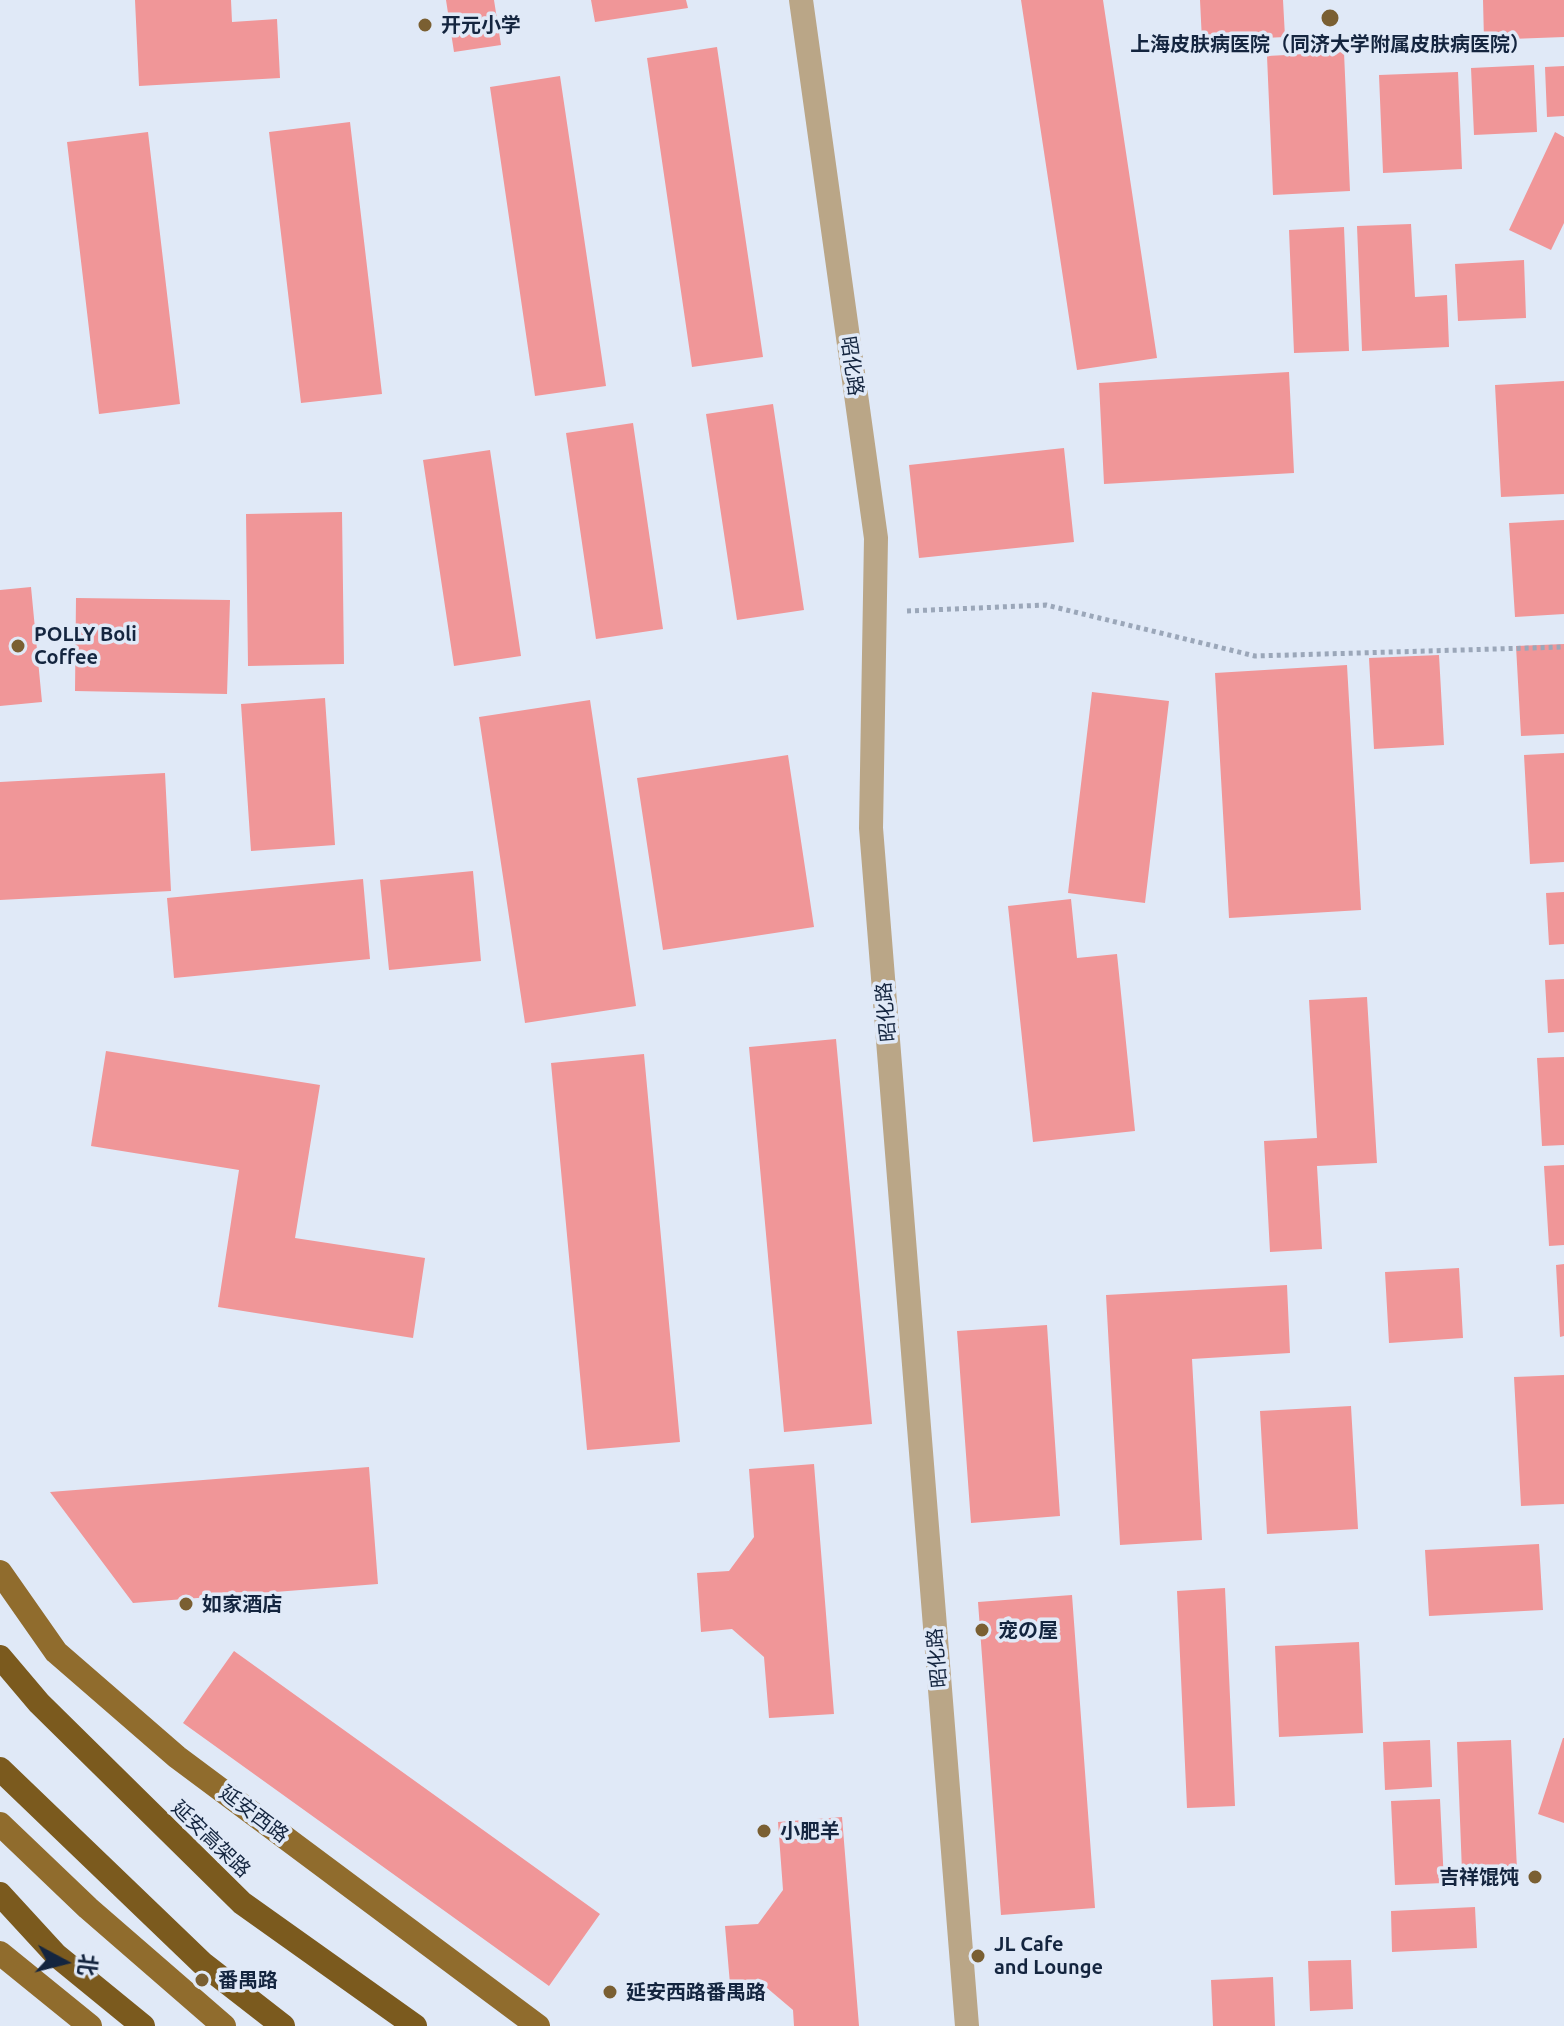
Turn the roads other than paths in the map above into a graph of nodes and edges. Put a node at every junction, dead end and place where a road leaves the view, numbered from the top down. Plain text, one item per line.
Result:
1 (801, 0) edge
2 (0, 1572) edge
3 (0, 1657) edge
4 (0, 1769) edge
5 (0, 1824) edge
6 (0, 1894) edge
7 (0, 1953) edge
8 (90, 2026) edge
9 (143, 2026) edge
10 (224, 2026) edge
11 (283, 2026) edge
12 (415, 2026) edge
13 (538, 2026) edge
14 (967, 2026) edge

1 - 14 street, 昭化路
2 - 13 main road, 延安西路
3 - 12 highway, 延安高架路
4 - 11 highway
5 - 10 main road
6 - 9 highway
7 - 8 main road

